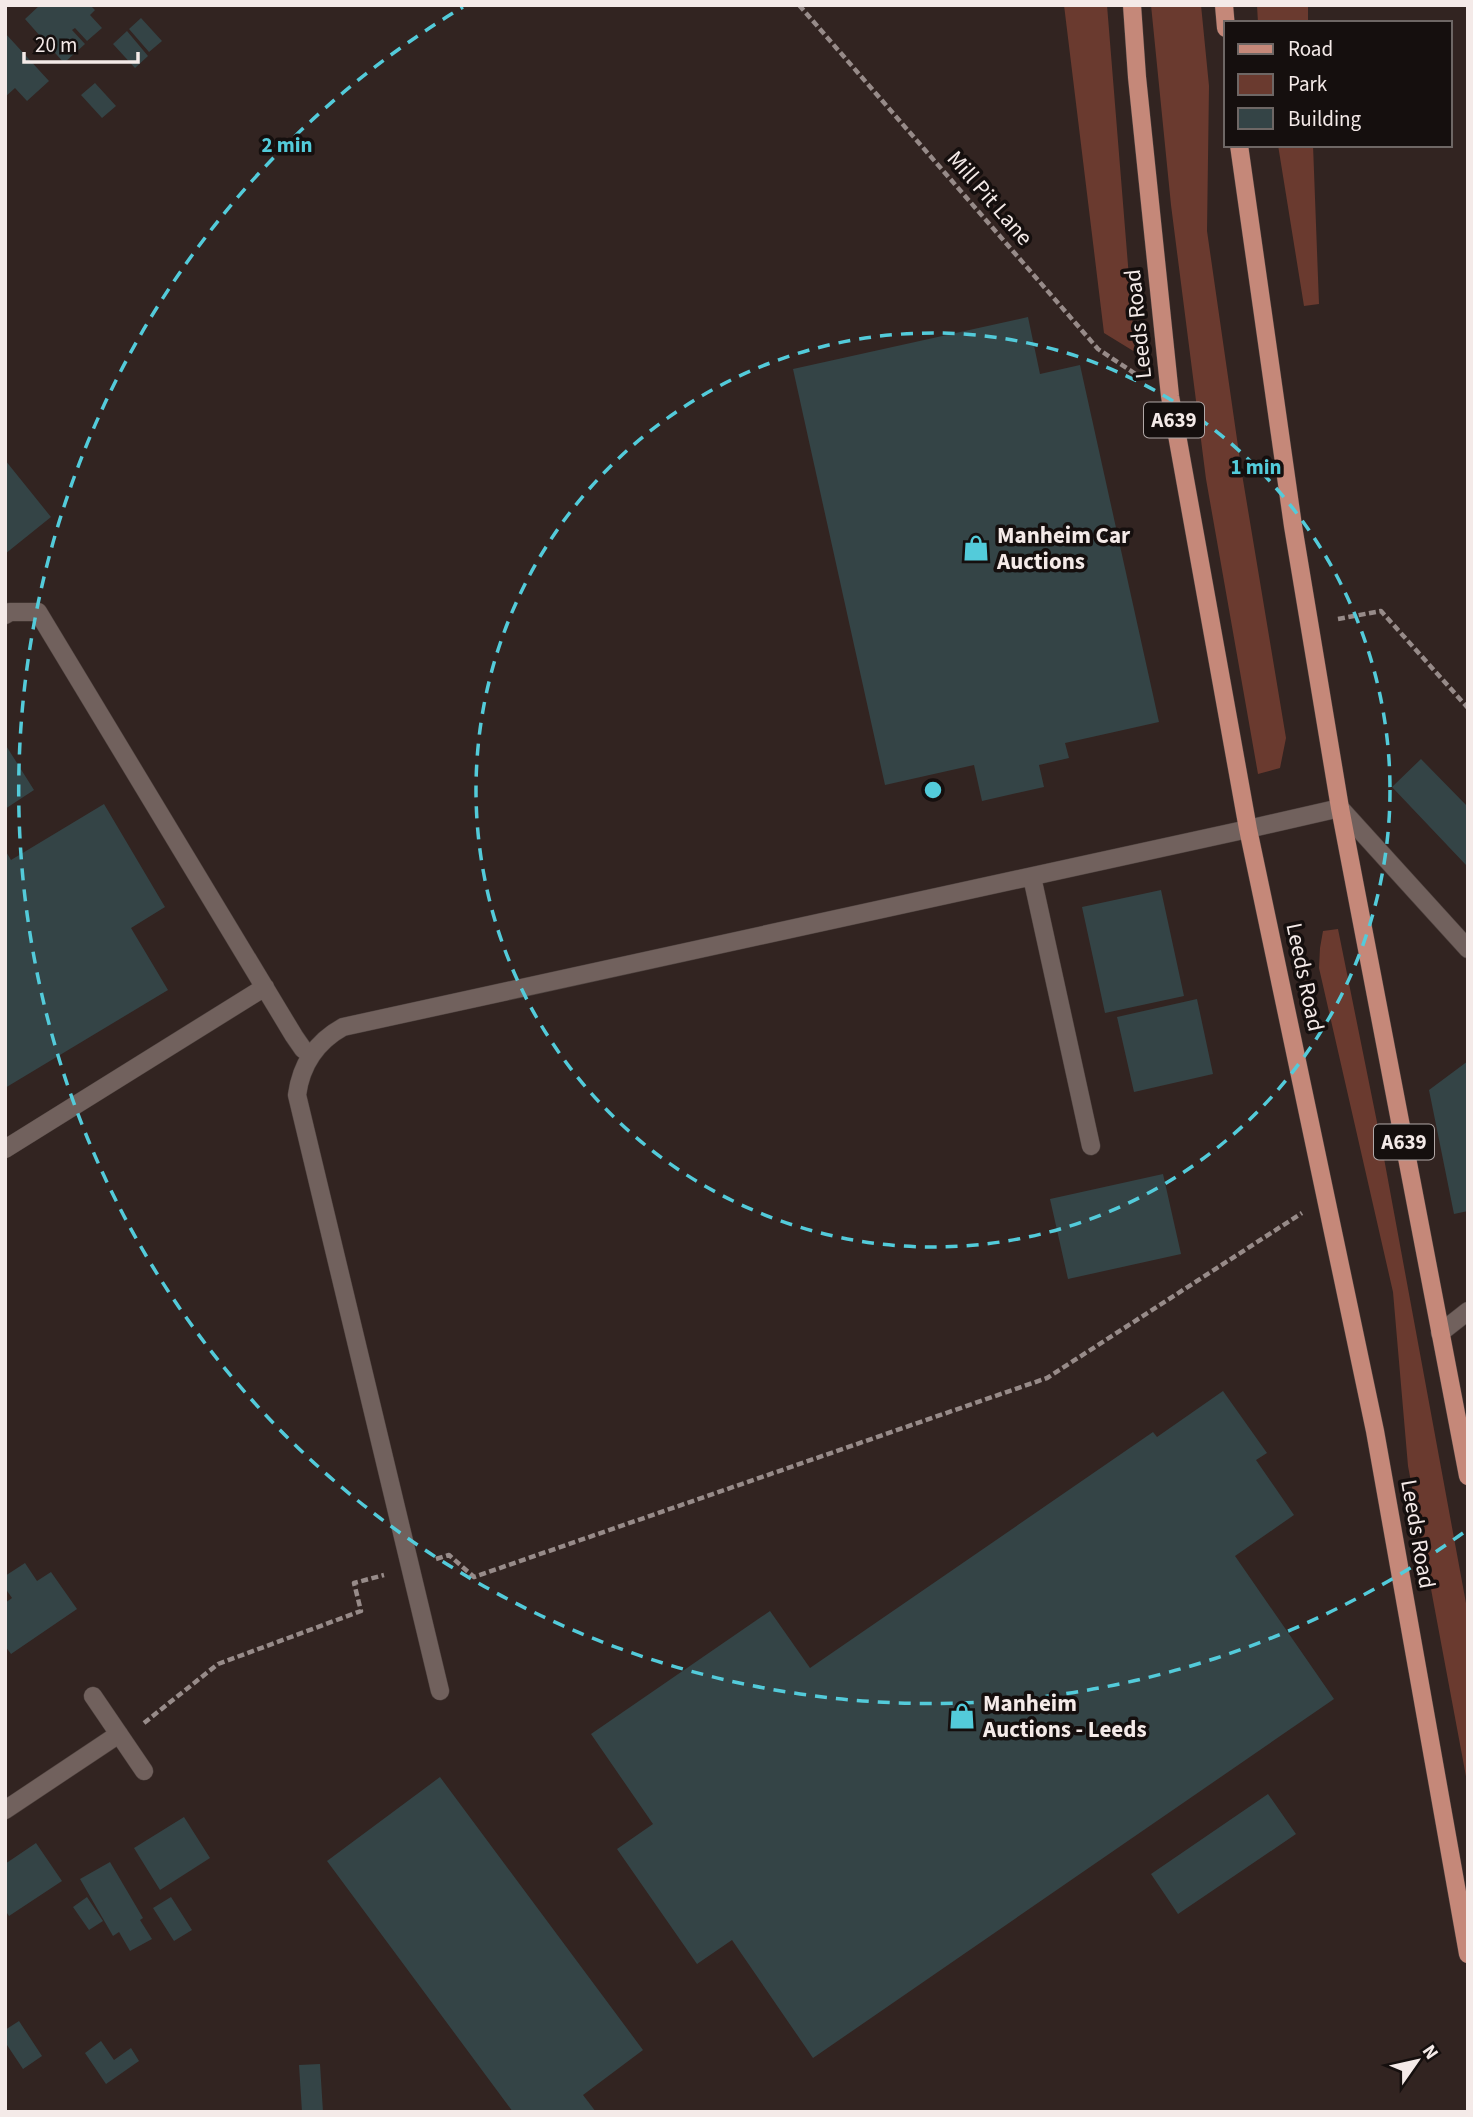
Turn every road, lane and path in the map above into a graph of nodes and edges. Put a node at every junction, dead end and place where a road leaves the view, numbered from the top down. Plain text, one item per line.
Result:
1 (799, 5) edge
2 (1132, 5) edge
3 (1239, 147) edge
4 (1170, 396) junction
5 (5, 615) edge
6 (1310, 625) junction
7 (1468, 708) edge
8 (1340, 808) junction
9 (1248, 829) junction
10 (1032, 877) junction
11 (1468, 949) edge
12 (265, 987) junction
13 (311, 1055) junction
14 (1091, 1146) dead end
15 (5, 1149) edge
16 (1326, 1198) junction
17 (1468, 1311) edge
18 (1440, 1333) junction
19 (1462, 1419) edge
20 (1468, 1476) edge
21 (411, 1568) junction
22 (440, 1691) dead end
23 (93, 1696) dead end
24 (121, 1737) junction
25 (144, 1771) dead end
26 (5, 1810) edge
27 (1468, 1954) edge

1 - 4 path, Mill Pit Lane
2 - 4 main road, Leeds Road / A639
3 - 6 main road, A639
4 - 9 main road, Leeds Road / A639
5 - 12 street
6 - 7 path
6 - 8 main road, A639
8 - 9 street
8 - 11 street
8 - 18 main road, A639
9 - 10 street
9 - 16 main road, Leeds Road / A639
10 - 13 street
10 - 14 street
12 - 13 street
12 - 15 street
13 - 21 street
16 - 21 path
16 - 27 main road, Leeds Road / A639
17 - 18 street
18 - 19 main road, A639
19 - 20 main road, A639
21 - 22 street
21 - 24 path
23 - 24 street
24 - 25 street
24 - 26 street

